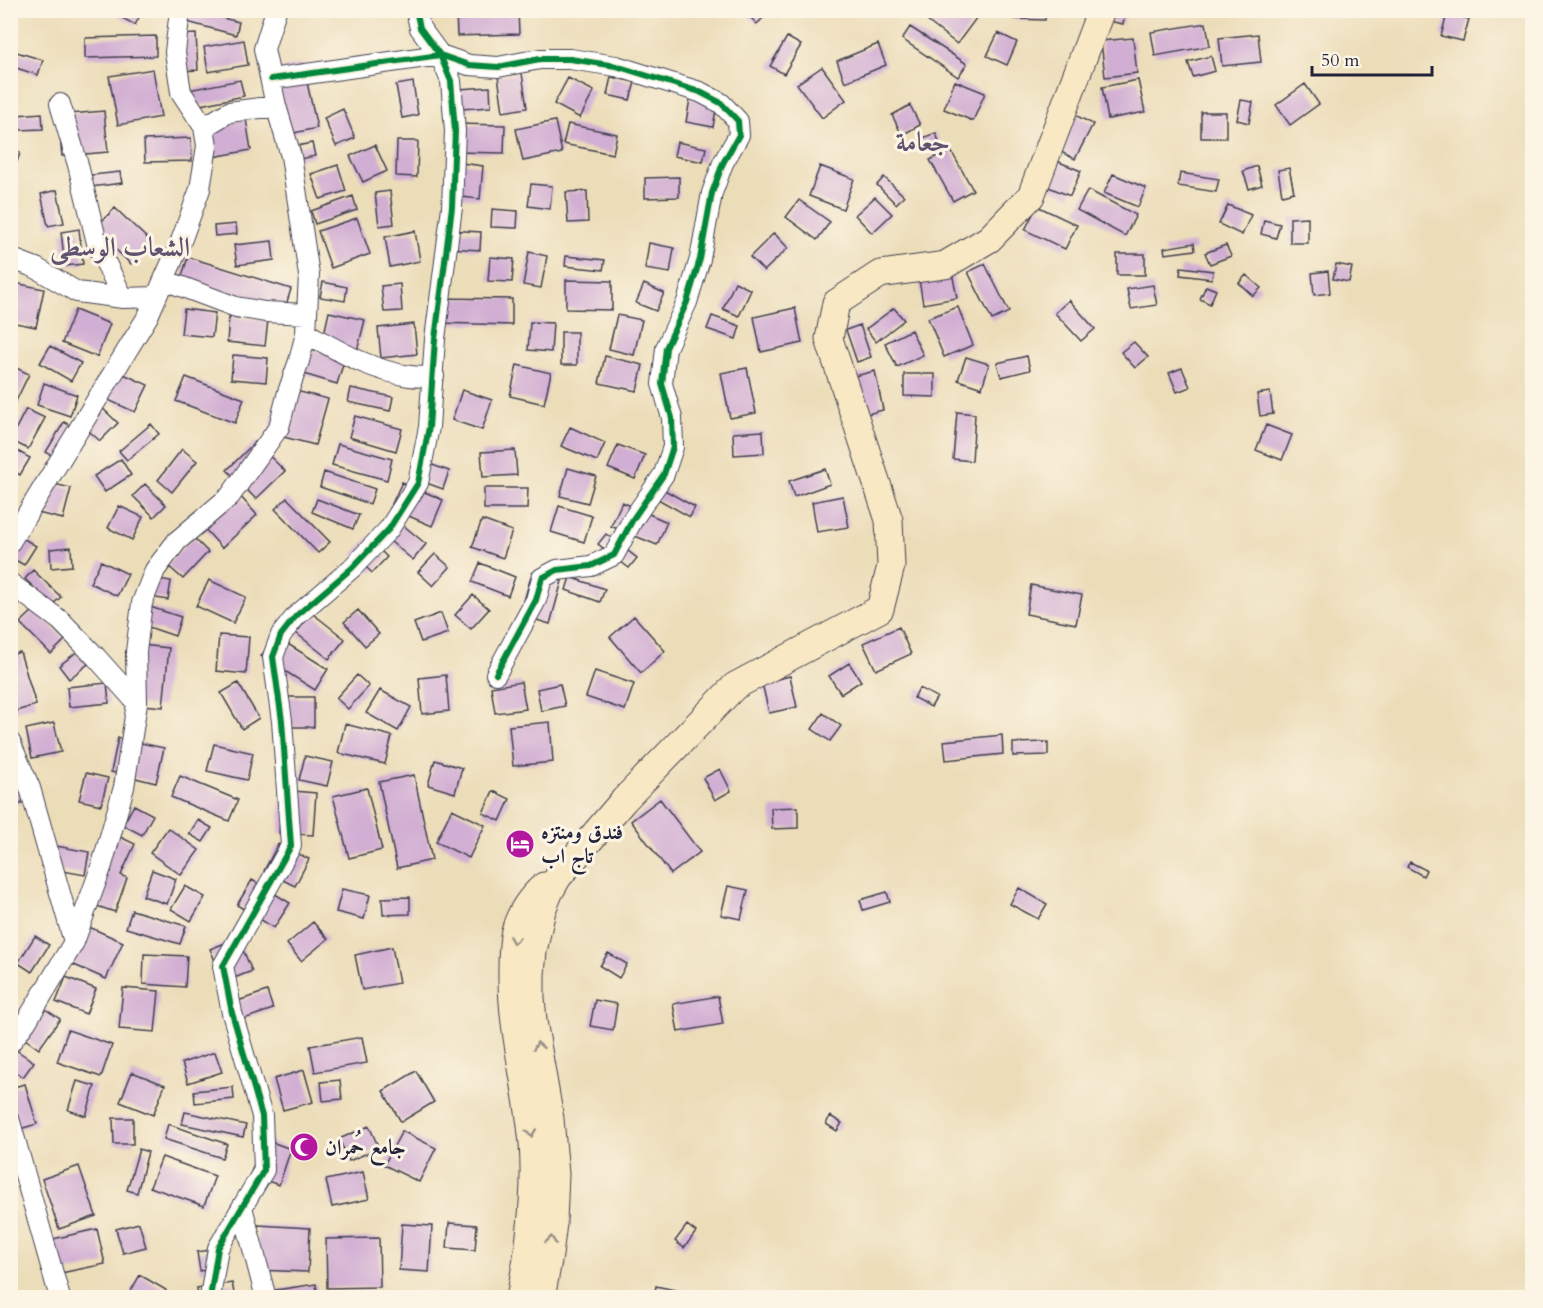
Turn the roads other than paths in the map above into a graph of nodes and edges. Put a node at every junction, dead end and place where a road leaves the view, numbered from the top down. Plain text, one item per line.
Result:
1 (180, 10) edge
2 (276, 10) edge
3 (416, 10) edge
4 (1101, 10) edge
5 (440, 54) junction
6 (271, 79) junction
7 (60, 104) dead end
8 (276, 106) junction
9 (204, 127) junction
10 (10, 258) edge
11 (160, 288) junction
12 (123, 298) junction
13 (306, 323) junction
14 (434, 376) junction
15 (10, 542) edge
16 (10, 584) edge
17 (496, 674) dead end
18 (137, 703) junction
19 (10, 742) edge
20 (558, 877) junction
21 (74, 942) junction
22 (10, 1043) edge
23 (10, 1122) edge
24 (242, 1207) junction
25 (60, 1298) edge
26 (210, 1298) edge
27 (266, 1298) edge
28 (520, 1298) edge
29 (541, 1298) edge

1 - 9 street
2 - 6 street
3 - 5 street
4 - 20 main road
5 - 6 street
5 - 14 street
5 - 17 street
6 - 8 street
7 - 12 street
8 - 9 street
8 - 13 street
9 - 11 street
10 - 12 street
11 - 12 street
11 - 13 street
11 - 15 street
13 - 14 street
13 - 18 street
14 - 24 street
16 - 18 street
18 - 21 street
19 - 21 street
20 -> 28 main road
29 -> 20 main road
21 - 22 street
23 - 25 street
24 - 26 street
24 - 27 street

